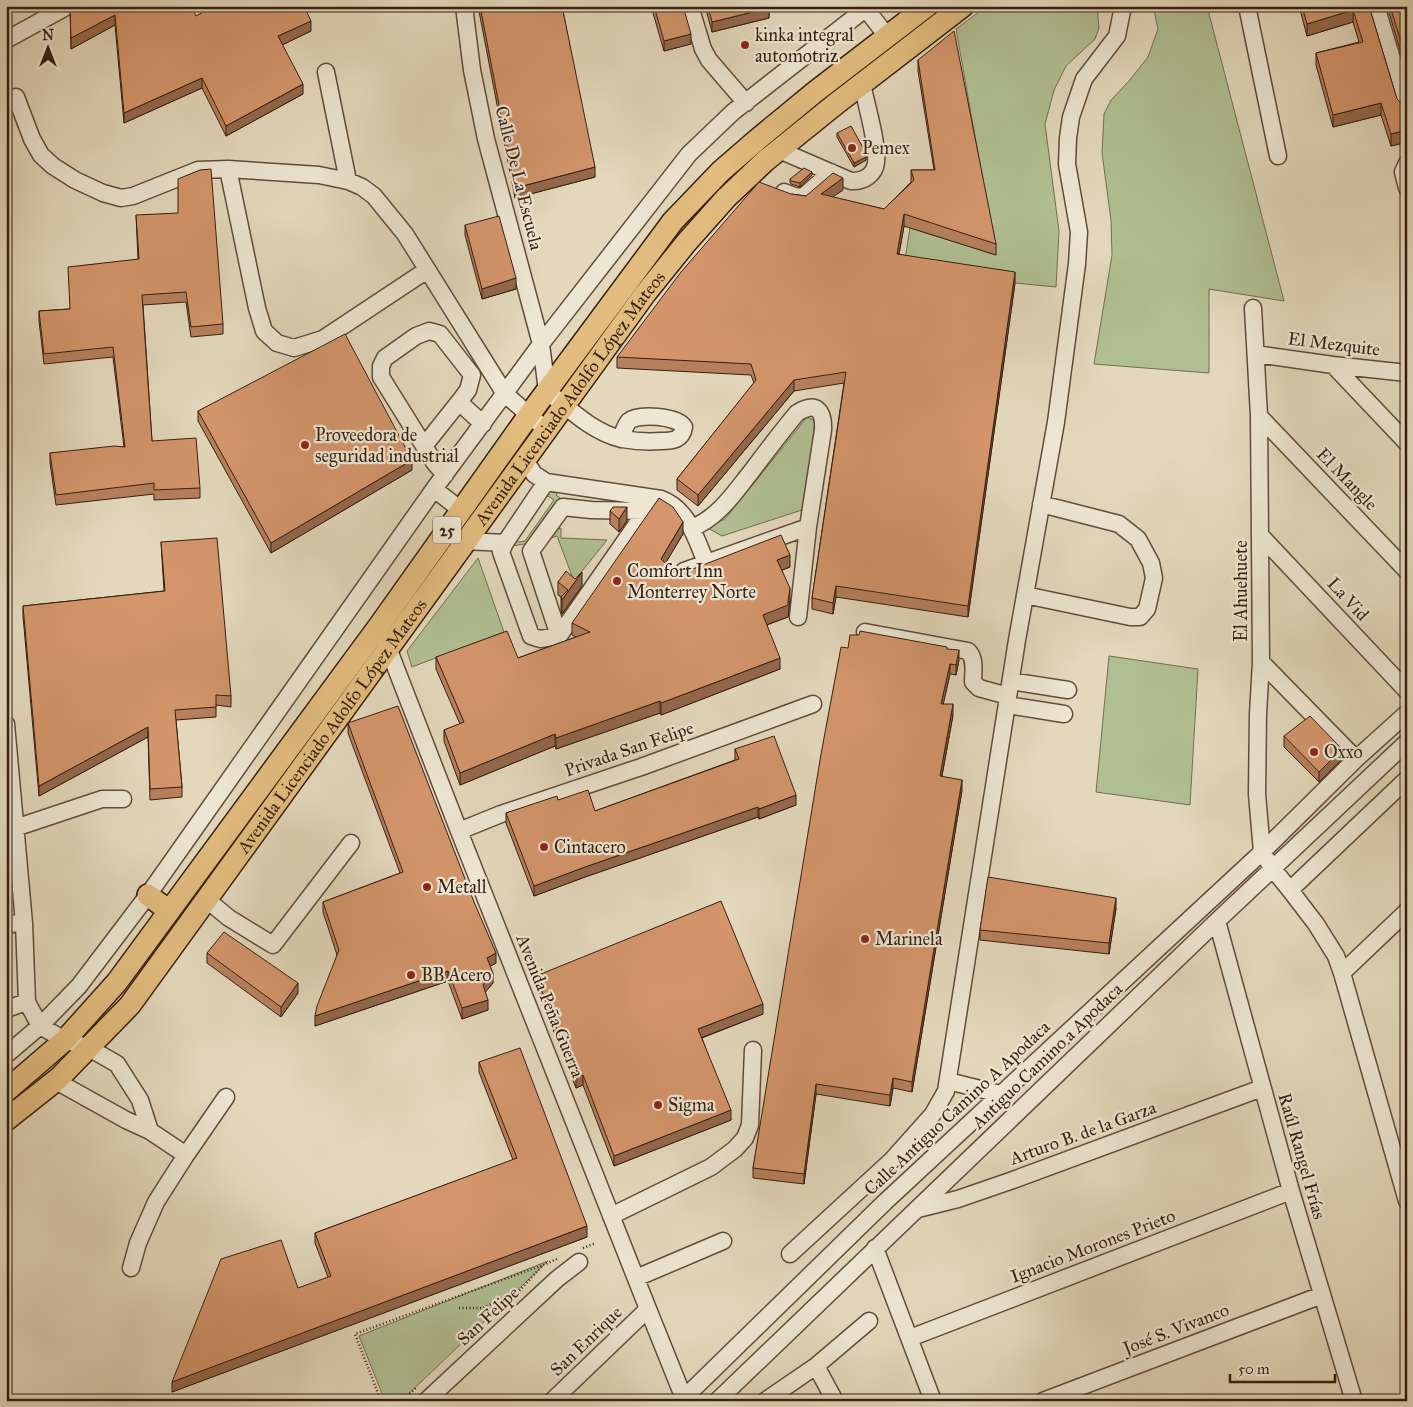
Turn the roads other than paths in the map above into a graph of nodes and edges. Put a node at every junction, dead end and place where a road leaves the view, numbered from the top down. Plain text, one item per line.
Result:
1 (68, 6) edge
2 (464, 6) edge
3 (690, 6) edge
4 (927, 6) edge
5 (962, 6) edge
6 (1123, 6) edge
7 (1247, 6) edge
8 (1376, 6) edge
9 (868, 7) edge
10 (888, 36) junction
11 (6, 40) edge
12 (326, 72) dead end
13 (862, 84) junction
14 (16, 97) dead end
15 (746, 102) junction
16 (1407, 108) edge
17 (779, 150) junction
18 (1278, 156) dead end
19 (1407, 163) edge
20 (228, 169) junction
21 (831, 172) junction
22 (747, 178) junction
23 (348, 181) junction
24 (1407, 188) edge
25 (427, 270) junction
26 (1253, 308) dead end
27 (542, 352) junction
28 (1256, 354) junction
29 (1332, 365) junction
30 (1407, 373) edge
31 (547, 392) junction
32 (505, 394) junction
33 (459, 402) junction
34 (564, 405) junction
35 (529, 415) junction
36 (1259, 416) junction
37 (483, 424) junction
38 (546, 431) junction
39 (621, 439) dead end
40 (1407, 443) edge
41 (424, 446) junction
42 (525, 460) junction
43 (445, 475) junction
44 (546, 482) junction
45 (434, 489) junction
46 (650, 504) junction
47 (1041, 504) junction
48 (461, 510) junction
49 (692, 528) junction
50 (808, 528) junction
51 (1260, 535) junction
52 (465, 541) junction
53 (505, 543) junction
54 (706, 563) junction
55 (684, 571) edge
56 (1407, 571) edge
57 (1025, 596) junction
58 (798, 617) dead end
59 (379, 626) junction
60 (862, 631) edge
61 (559, 636) junction
62 (389, 648) junction
63 (1261, 662) junction
64 (1068, 690) dead end
65 (1407, 691) edge
66 (1009, 694) junction
67 (813, 704) dead end
68 (1407, 712) edge
69 (1064, 714) dead end
70 (6, 724) edge
71 (1407, 742) edge
72 (1356, 759) junction
73 (1407, 779) edge
74 (123, 799) dead end
75 (15, 828) junction
76 (458, 831) junction
77 (351, 843) dead end
78 (1262, 852) junction
79 (1273, 869) junction
80 (1290, 890) junction
81 (148, 895) junction
82 (206, 900) junction
83 (169, 911) junction
84 (1407, 911) edge
85 (1217, 921) junction
86 (24, 923) junction
87 (6, 924) edge
88 (1342, 973) junction
89 (27, 1002) junction
90 (6, 1009) edge
91 (40, 1026) junction
92 (65, 1040) junction
93 (89, 1048) junction
94 (752, 1050) dead end
95 (6, 1055) edge
96 (56, 1081) junction
97 (948, 1081) junction
98 (8, 1087) edge
99 (1262, 1088) junction
100 (1000, 1094) junction
101 (226, 1097) dead end
102 (6, 1113) edge
103 (6, 1120) edge
104 (150, 1131) junction
105 (186, 1155) junction
106 (1291, 1191) junction
107 (1407, 1201) edge
108 (916, 1210) junction
109 (611, 1216) junction
110 (723, 1241) dead end
111 (875, 1248) junction
112 (790, 1254) dead end
113 (579, 1262) dead end
114 (131, 1268) dead end
115 (636, 1278) junction
116 (1322, 1295) junction
117 (648, 1309) junction
118 (869, 1321) dead end
119 (910, 1338) junction
120 (816, 1366) junction
121 (683, 1400) edge
122 (426, 1401) edge
123 (552, 1401) edge
124 (717, 1401) edge
125 (765, 1401) edge
126 (835, 1401) edge
127 (933, 1401) edge
128 (1043, 1401) edge
129 (1354, 1401) edge

1 - 11 street
2 - 27 street, Calle De La Escuela
3 - 15 street
4 - 10 main road, Avenida Licenciado Adolfo López Mateos / 25
5 - 13 main road, Avenida Licenciado Adolfo López Mateos / 25
6 - 47 street
7 - 18 street
8 - 16 street
9 - 10 street
9 - 15 street
10 - 31 main road, Avenida Licenciado Adolfo López Mateos / 25
12 - 23 street
13 - 17 main road, Avenida Licenciado Adolfo López Mateos / 25
13 - 21 street
14 - 20 street
15 - 27 street
17 - 21 street
17 - 22 main road, Avenida Licenciado Adolfo López Mateos / 25
19 - 24 street
20 - 23 street
20 - 25 street
21 - 22 street
22 - 34 main road, Avenida Licenciado Adolfo López Mateos / 25
23 - 25 street
25 - 32 street
26 - 28 street, El Ahuehuete
27 - 31 street, Calle De La Escuela
27 - 32 street
28 - 29 street, El Mezquite
28 - 36 street, El Ahuehuete
29 - 30 street, El Mezquite
29 - 40 street
31 - 34 street
31 - 35 main road, Avenida Licenciado Adolfo López Mateos / 25
32 - 35 street
32 - 37 street
33 - 37 street
33 - 41 street
33 - 41 street
34 - 38 main road, Avenida Licenciado Adolfo López Mateos / 25
34 - 39 street
35 - 38 street
35 - 48 main road, Avenida Licenciado Adolfo López Mateos / 25
36 - 51 street, El Ahuehuete
36 - 56 street, El Mangle
37 - 43 street
38 - 42 main road, Avenida Licenciado Adolfo López Mateos / 25
41 - 43 street
42 - 44 street
42 - 52 main road, Avenida Licenciado Adolfo López Mateos / 25
43 - 45 street
44 - 46 street
44 - 53 street
45 - 48 street
45 - 81 street
46 - 49 street
46 - 61 street
46 - 61 street
47 - 57 street
47 - 57 street
48 - 59 main road, Avenida Licenciado Adolfo López Mateos / 25
49 - 50 street
49 - 54 street
50 - 54 street
50 - 58 street
51 - 63 street, El Ahuehuete
51 - 65 street, La Vid
52 - 53 street
52 - 62 main road, Avenida Licenciado Adolfo López Mateos / 25
53 - 61 street
54 - 55 street
57 - 66 street
59 - 62 street, Avenida Peña Guerra
59 - 83 main road, Avenida Licenciado Adolfo López Mateos / 25
60 - 66 street
62 - 76 street, Avenida Peña Guerra
62 - 82 main road, Avenida Licenciado Adolfo López Mateos / 25
63 - 72 street
63 - 78 street, El Ahuehuete
64 - 66 street
66 - 69 street
66 - 97 street
67 - 76 street, Privada San Felipe
68 - 72 street, Calle Antiguo Camino A Apodaca
70 - 75 street
71 - 79 street, Antiguo Camino a Apodaca
72 - 78 street, Calle Antiguo Camino A Apodaca
73 - 80 street
74 - 75 street
75 - 86 street
76 - 109 street, Avenida Peña Guerra
77 - 82 street
78 - 79 street, El Ahuehuete
78 - 100 street, Calle Antiguo Camino A Apodaca
79 - 80 street, El Ahuehuete
79 - 85 street, Antiguo Camino a Apodaca
80 - 88 street, El Ahuehuete
81 - 83 main road
81 - 91 street
82 - 93 main road, Avenida Licenciado Adolfo López Mateos / 25
83 - 92 main road, Avenida Licenciado Adolfo López Mateos / 25
84 - 88 street
85 - 99 street, Raúl Rangel Frías
85 - 108 street, Antiguo Camino a Apodaca
86 - 87 street
86 - 89 street
88 - 107 street, El Ahuehuete
89 - 90 street
89 - 91 street
91 - 92 street
91 - 95 street
92 - 93 street
92 - 98 main road, Avenida Licenciado Adolfo López Mateos / 25
93 - 96 main road, Avenida Licenciado Adolfo López Mateos / 25
93 - 104 street
94 - 109 street
96 - 103 main road, Avenida Licenciado Adolfo López Mateos / 25
96 - 104 street
97 - 100 street
97 - 112 street
98 - 102 main road
99 - 106 street, Raúl Rangel Frías
99 - 108 street, Arturo B. de la Garza
100 - 121 street, Calle Antiguo Camino A Apodaca
101 - 105 street
104 - 105 street
105 - 114 street
106 - 116 street, Raúl Rangel Frías
106 - 119 street, Ignacio Morones Prieto
108 - 111 street, Antiguo Camino a Apodaca
109 - 115 street, Avenida Peña Guerra
110 - 115 street
111 - 119 street
111 - 124 street, Antiguo Camino a Apodaca
113 - 122 street, San Felipe
115 - 117 street, Avenida Peña Guerra
116 - 128 street, José S. Vivanco
116 - 129 street, Raúl Rangel Frías
117 - 121 street, Avenida Peña Guerra
117 - 123 street, San Enrique
118 - 120 street
119 - 127 street
120 - 125 street
120 - 126 street

